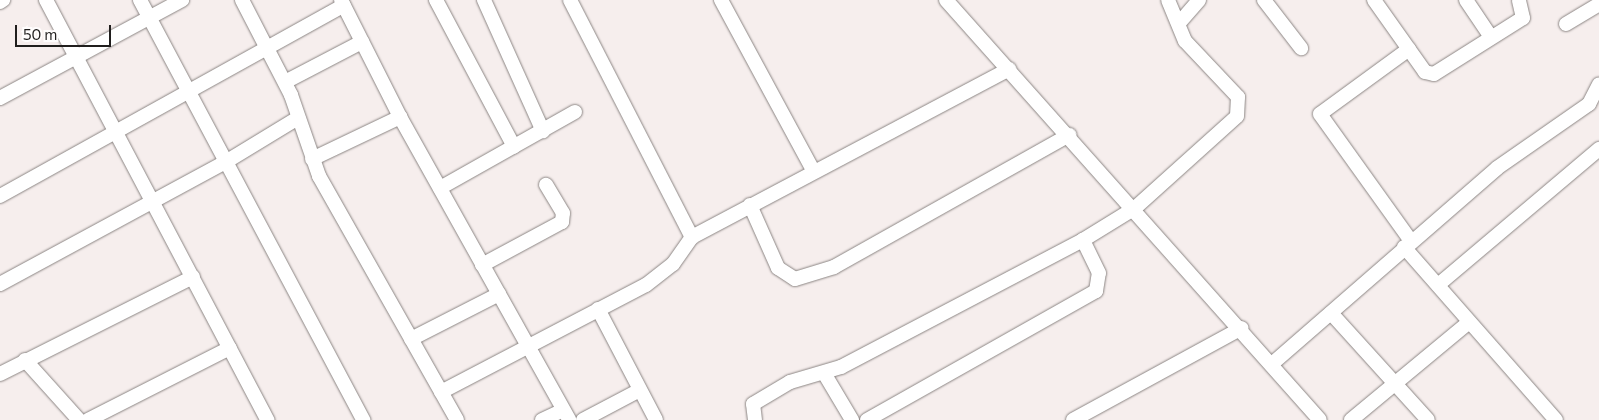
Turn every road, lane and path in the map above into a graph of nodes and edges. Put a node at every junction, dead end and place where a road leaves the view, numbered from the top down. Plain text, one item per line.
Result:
1 (46, 0) edge
2 (140, 0) edge
3 (182, 0) edge
4 (242, 0) edge
5 (436, 0) edge
6 (484, 0) edge
7 (570, 0) edge
8 (721, 0) edge
9 (1168, 0) edge
10 (1199, 0) edge
11 (1264, 0) edge
12 (1374, 0) edge
13 (1466, 0) edge
14 (1519, 0) edge
15 (343, 2) edge
16 (951, 2) edge
17 (1599, 4) edge
18 (150, 18) junction
19 (1180, 22) junction
20 (1566, 24) dead end
21 (1491, 37) junction
22 (362, 42) junction
23 (269, 48) junction
24 (1301, 48) dead end
25 (1409, 49) junction
26 (76, 58) junction
27 (1009, 69) junction
28 (285, 82) junction
29 (1599, 84) edge
30 (187, 92) junction
31 (0, 98) edge
32 (575, 112) dead end
33 (400, 117) junction
34 (298, 118) junction
35 (543, 131) junction
36 (116, 133) junction
37 (1069, 135) junction
38 (514, 147) junction
39 (1599, 149) edge
40 (312, 159) junction
41 (224, 164) junction
42 (813, 170) junction
43 (546, 185) dead end
44 (440, 188) junction
45 (0, 196) edge
46 (153, 200) junction
47 (750, 205) junction
48 (1134, 208) junction
49 (692, 237) junction
50 (1083, 240) junction
51 (1408, 244) junction
52 (482, 265) junction
53 (193, 277) junction
54 (0, 284) edge
55 (1438, 285) junction
56 (499, 294) junction
57 (598, 309) junction
58 (1331, 313) junction
59 (1469, 322) junction
60 (1242, 328) junction
61 (411, 339) junction
62 (527, 346) junction
63 (230, 348) junction
64 (25, 360) junction
65 (1273, 363) junction
66 (824, 373) junction
67 (0, 374) edge
68 (1396, 384) junction
69 (640, 390) junction
70 (441, 392) junction
71 (566, 415) edge
72 (261, 418) edge
73 (1078, 419) edge
74 (1317, 419) edge
75 (79, 420) edge
76 (88, 420) edge
77 (363, 420) edge
78 (457, 420) edge
79 (542, 420) edge
80 (583, 420) edge
81 (656, 420) edge
82 (755, 420) edge
83 (852, 420) edge
84 (867, 420) edge
85 (1351, 420) edge
86 (1428, 420) edge
87 (1556, 420) edge

1 - 26 street
2 - 18 street
3 - 18 street
4 - 23 street
5 - 38 street
6 - 35 street
7 - 49 street
8 - 42 street
9 - 19 street
10 - 19 street
11 - 24 street
12 - 25 street
13 - 21 street
14 - 21 street
15 - 22 street
15 - 23 street
16 - 27 street
17 - 20 street
18 - 26 street
18 - 30 street
19 - 48 street
21 - 25 street
22 - 28 street
22 - 33 street
23 - 28 street
23 - 30 street
25 - 51 street
26 - 31 street
26 - 36 street
27 - 37 street
27 - 42 street
28 - 34 street
29 - 51 street
30 - 36 street
30 - 41 street
32 - 35 street
33 - 40 street
33 - 44 street
34 - 40 street
34 - 41 street
35 - 38 street
36 - 45 street
36 - 46 street
37 - 47 street
37 - 48 street
38 - 44 street
39 - 55 street
40 - 61 street
41 - 46 street
41 - 77 street
42 - 47 street
43 - 52 street
44 - 52 street
46 - 53 street
46 - 54 street
47 - 49 street
48 - 50 street
48 - 60 street
49 - 57 street
50 - 66 street
50 - 84 street
51 - 55 street
51 - 58 street
52 - 56 street
53 - 63 street
53 - 64 street
55 - 59 street
56 - 61 street
56 - 62 street
57 - 62 street
57 - 69 street
58 - 65 street
58 - 68 street
59 - 68 street
59 - 87 street
60 - 65 street
60 - 73 street
61 - 70 street
62 - 70 street
62 - 71 street
63 - 72 street
63 - 76 street
64 - 67 street
64 - 75 street
65 - 74 street
66 - 82 street
66 - 83 street
68 - 85 street
68 - 86 street
69 - 80 street
69 - 81 street
70 - 78 street
71 - 79 street

